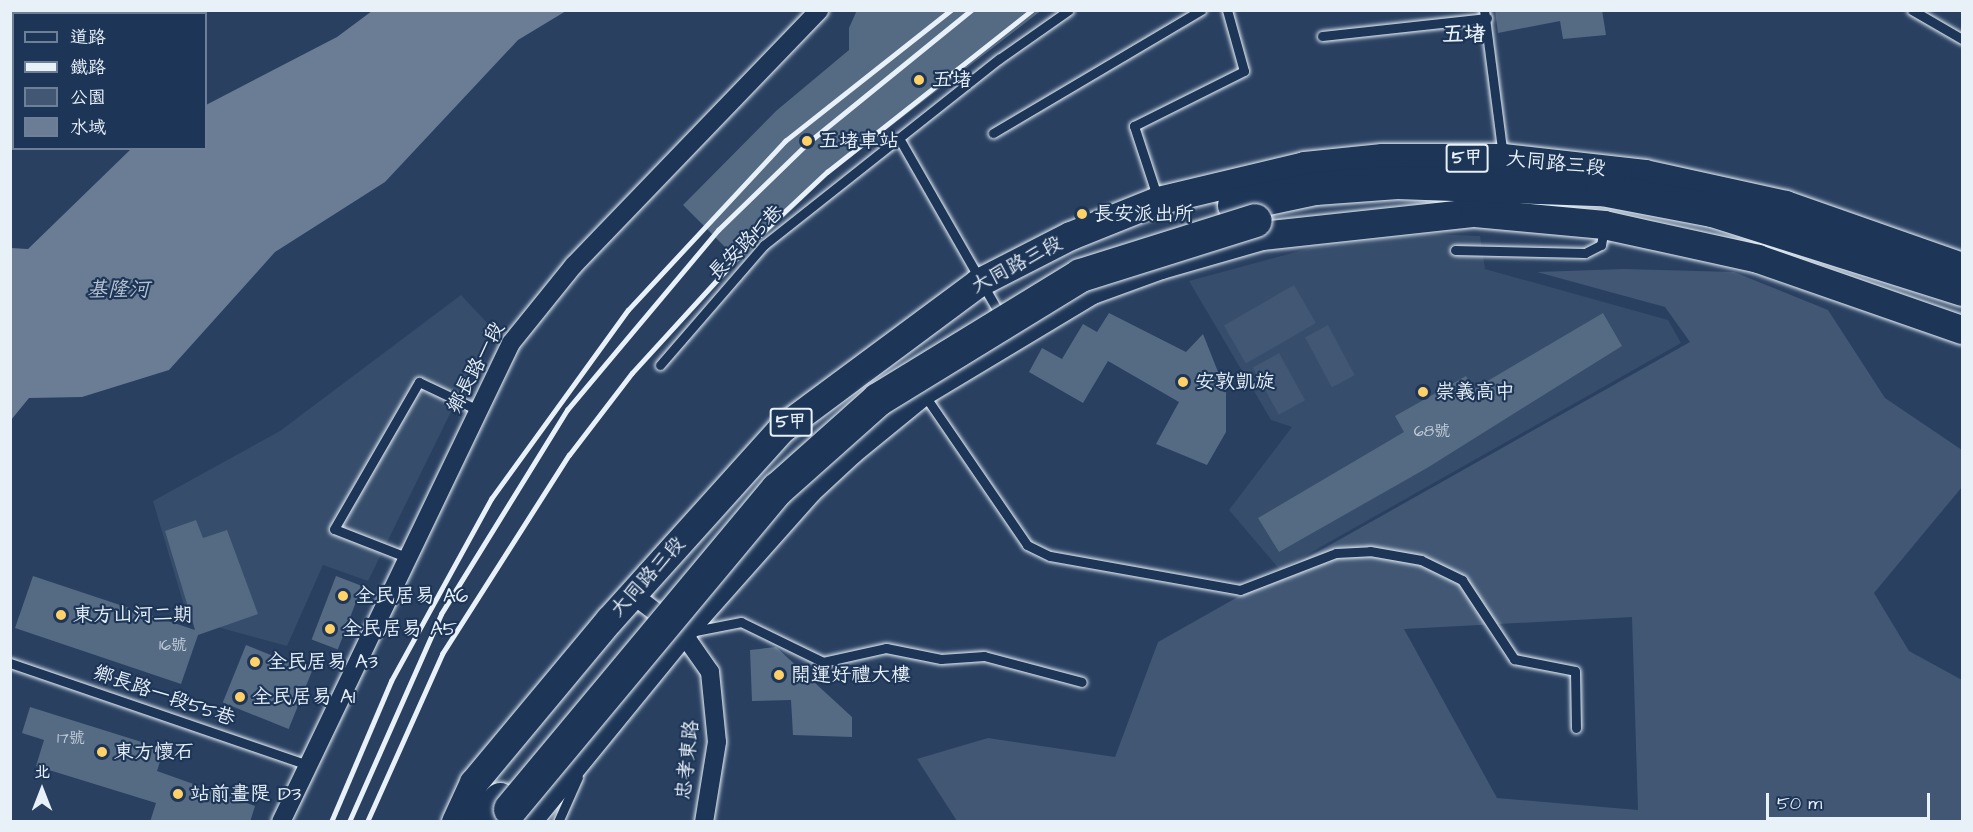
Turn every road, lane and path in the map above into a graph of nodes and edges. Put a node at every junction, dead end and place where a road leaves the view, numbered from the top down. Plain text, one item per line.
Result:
1 (819, 10) edge
2 (1070, 10) edge
3 (1201, 10) edge
4 (1227, 10) edge
5 (1912, 10) edge
6 (1486, 14) edge
7 (1322, 36) dead end
8 (1962, 39) edge
9 (993, 133) dead end
10 (900, 140) junction
11 (1503, 158) junction
12 (1158, 201) junction
13 (1244, 213) junction
14 (1604, 225) junction
15 (1455, 250) dead end
16 (1962, 267) edge
17 (979, 283) junction
18 (1962, 290) edge
19 (1962, 309) edge
20 (1962, 330) edge
21 (1014, 337) junction
22 (660, 365) dead end
23 (922, 392) junction
24 (478, 410) junction
25 (406, 557) junction
26 (632, 594) junction
27 (682, 633) junction
28 (10, 663) edge
29 (1082, 682) dead end
30 (1576, 728) dead end
31 (590, 750) junction
32 (305, 764) junction
33 (281, 822) edge
34 (456, 822) edge
35 (476, 822) edge
36 (496, 822) edge
37 (527, 822) edge
38 (558, 822) edge
39 (704, 822) edge

1 - 24 street, 鄉長路一段
2 - 10 lane, 長安路15巷
3 - 9 lane
4 - 12 lane
5 - 8 lane
6 - 7 lane
6 - 11 lane
10 - 17 lane
10 - 22 lane, 長安路15巷
11 - 12 main road, 大同路三段 / 5甲
11 - 16 main road, 大同路三段 / 5甲
12 - 17 main road, 大同路三段 / 5甲
13 - 18 highway
13 - 19 highway
13 - 35 highway
13 - 36 highway, bridge
14 - 15 lane
14 - 20 main road
14 - 21 main road
17 - 21 lane
17 - 26 main road, 大同路三段 / 5甲
21 - 23 main road
23 - 27 main road
23 - 30 lane
24 - 25 street, 鄉長路一段
24 - 25 lane
25 - 32 street, 鄉長路一段
26 - 27 street, 忠孝東路
26 - 34 main road, 大同路三段 / 5甲
27 - 29 lane
27 - 31 main road
27 - 39 street, 忠孝東路
28 - 32 lane, 鄉長路一段55巷
31 - 37 main road
31 - 38 lane
32 - 33 street, 鄉長路一段

